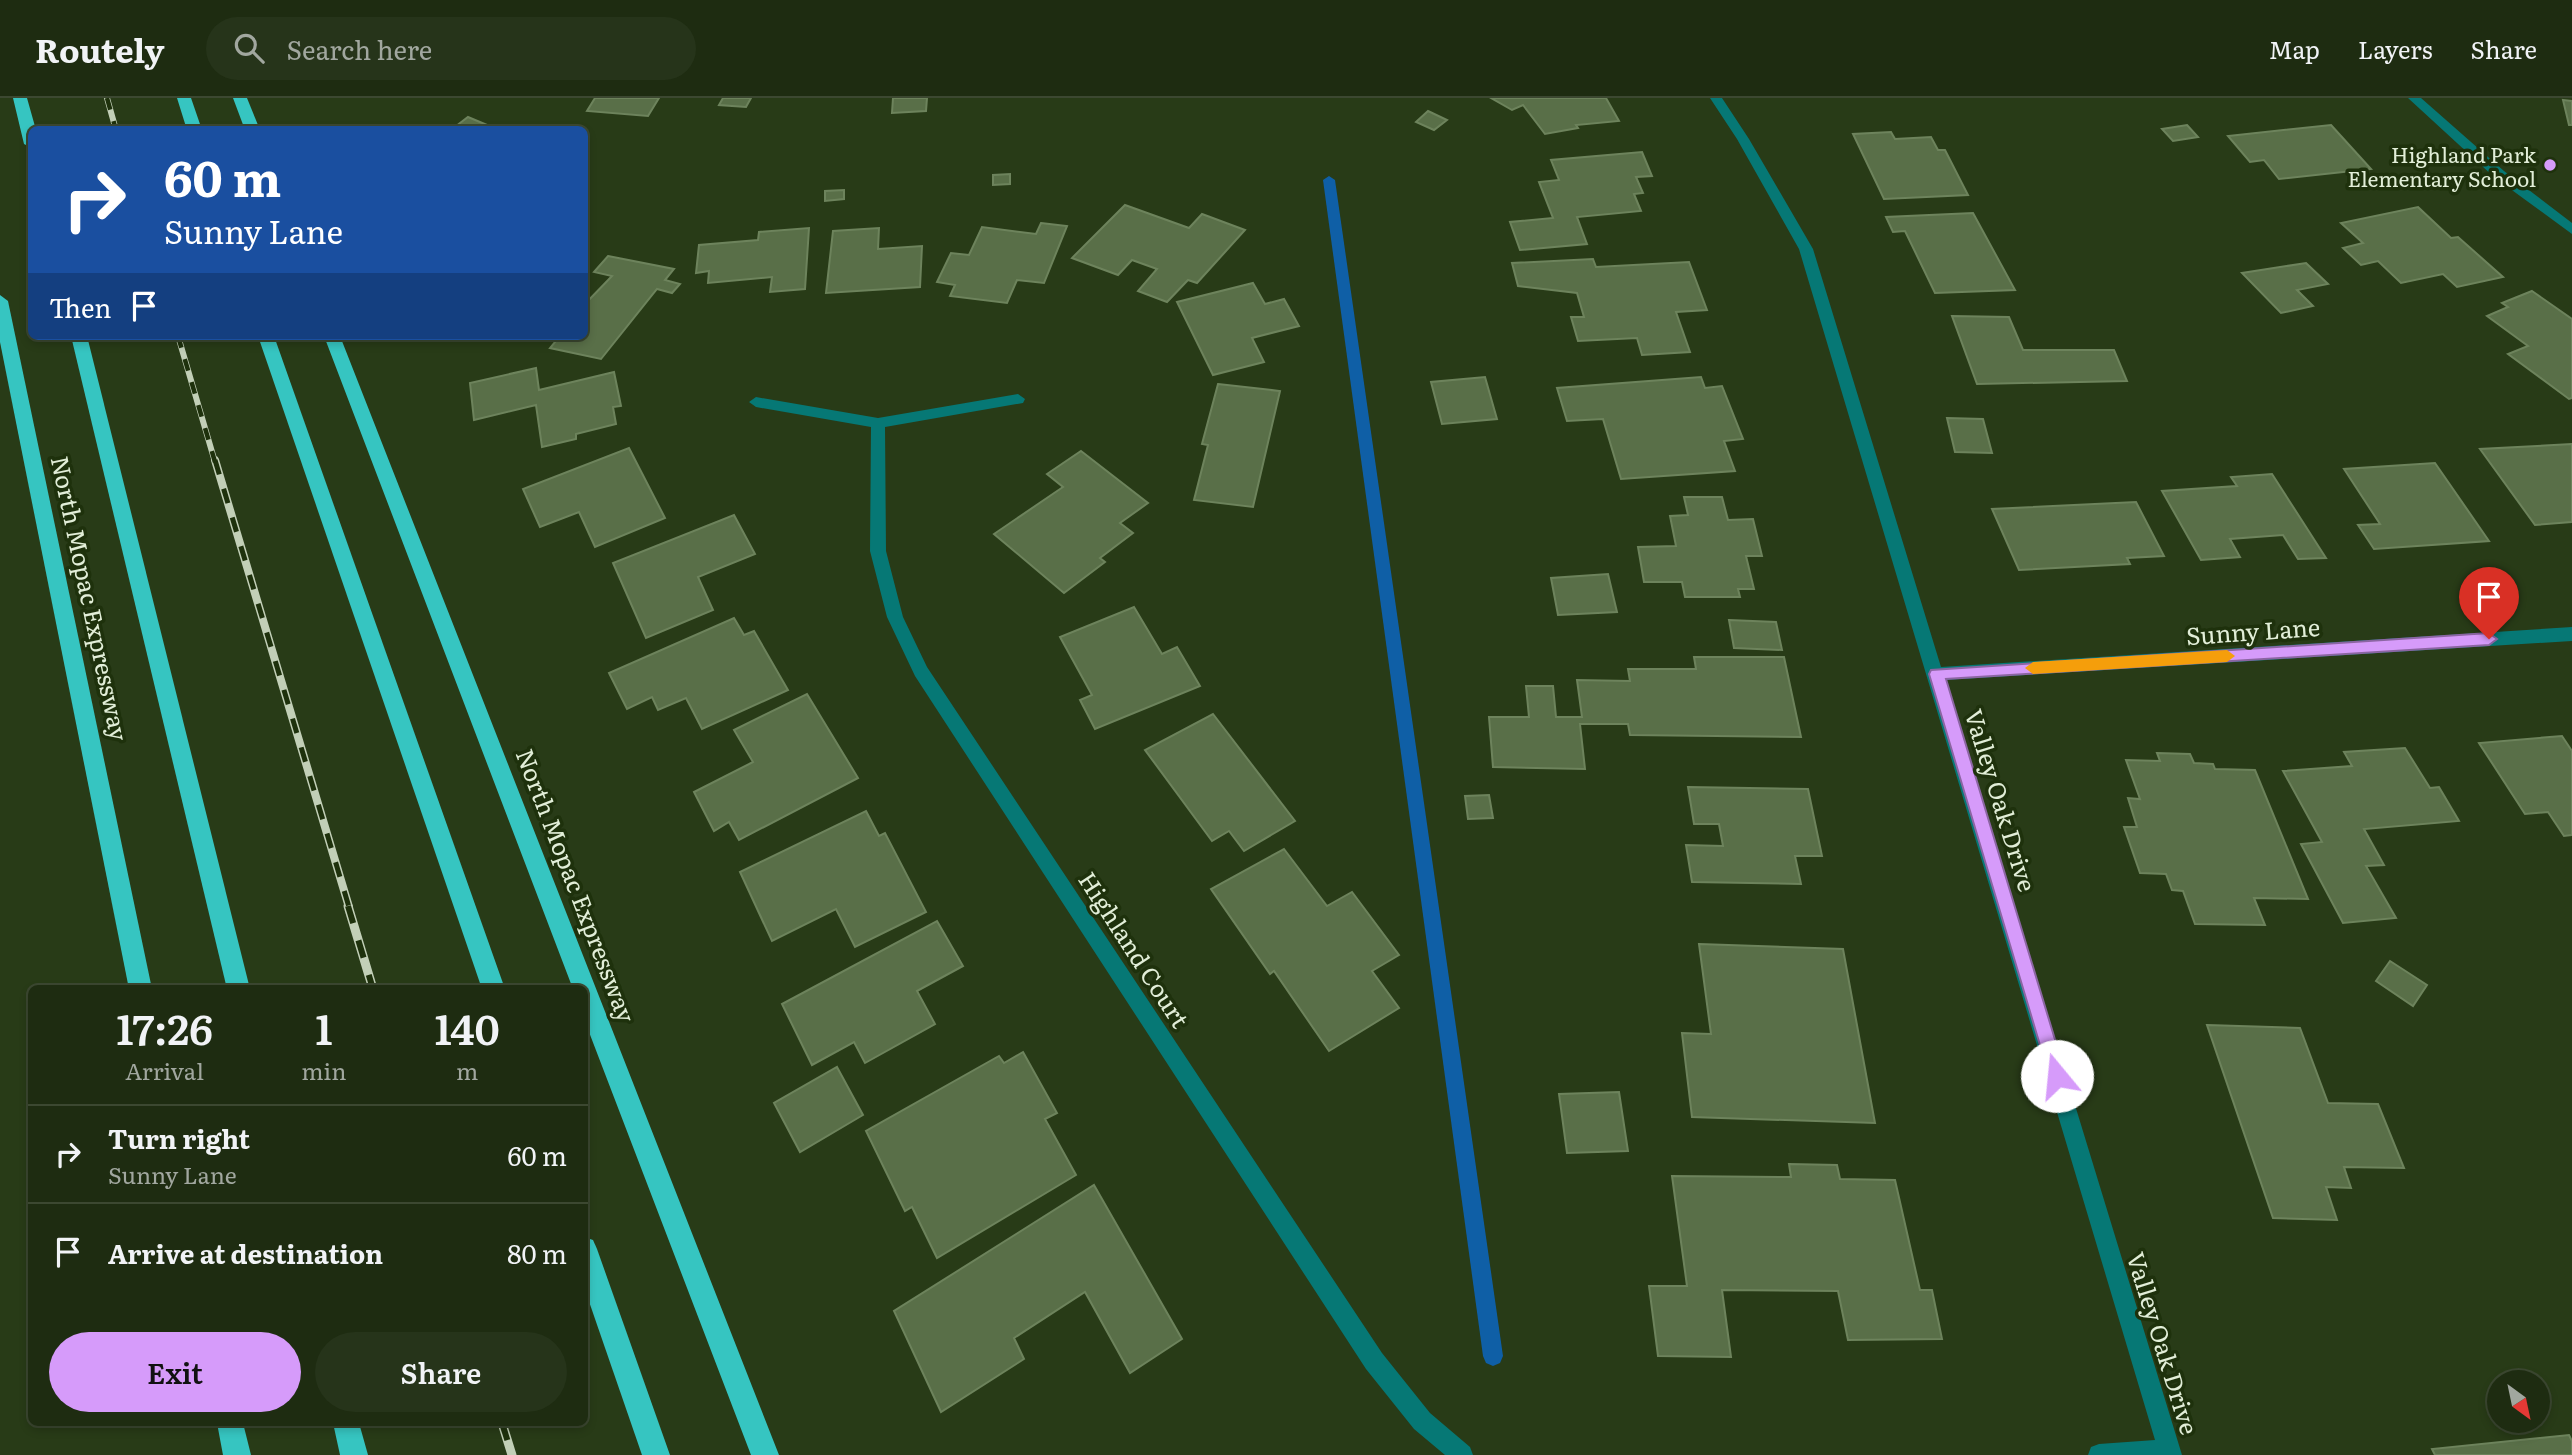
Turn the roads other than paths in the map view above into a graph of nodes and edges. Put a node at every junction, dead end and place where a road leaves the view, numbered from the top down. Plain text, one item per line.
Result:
1 (20, 98) edge
2 (184, 98) edge
3 (240, 98) edge
4 (1716, 98) edge
5 (2414, 98) edge
6 (194, 126) edge
7 (251, 126) edge
8 (28, 129) edge
9 (2572, 230) edge
10 (0, 301) edge
11 (80, 340) edge
12 (268, 340) edge
13 (334, 340) edge
14 (1018, 399) dead end
15 (757, 402) dead end
16 (878, 423) junction
17 (2572, 634) edge
18 (1936, 674) junction
19 (140, 985) edge
20 (238, 985) edge
21 (493, 985) edge
22 (583, 985) edge
23 (588, 998) edge
24 (588, 1260) edge
25 (231, 1426) edge
26 (347, 1426) edge
27 (2170, 1453) edge
28 (237, 1455) edge
29 (354, 1455) edge
30 (656, 1455) edge
31 (765, 1455) edge
32 (1462, 1455) edge
33 (2099, 1455) edge

1 - 8 highway
2 - 6 highway
3 - 7 highway
4 - 18 street, Valley Oak Drive
5 - 9 street
10 - 19 highway, North Mopac Expressway
11 - 20 highway
12 - 21 highway
13 - 22 highway, North Mopac Expressway
14 - 16 street
15 - 16 street
16 - 32 street, Highland Court
17 - 18 street, Sunny Lane
18 - 27 street, Valley Oak Drive
23 - 31 highway, North Mopac Expressway
24 - 30 highway
25 - 28 highway
26 - 29 highway
27 - 33 street

